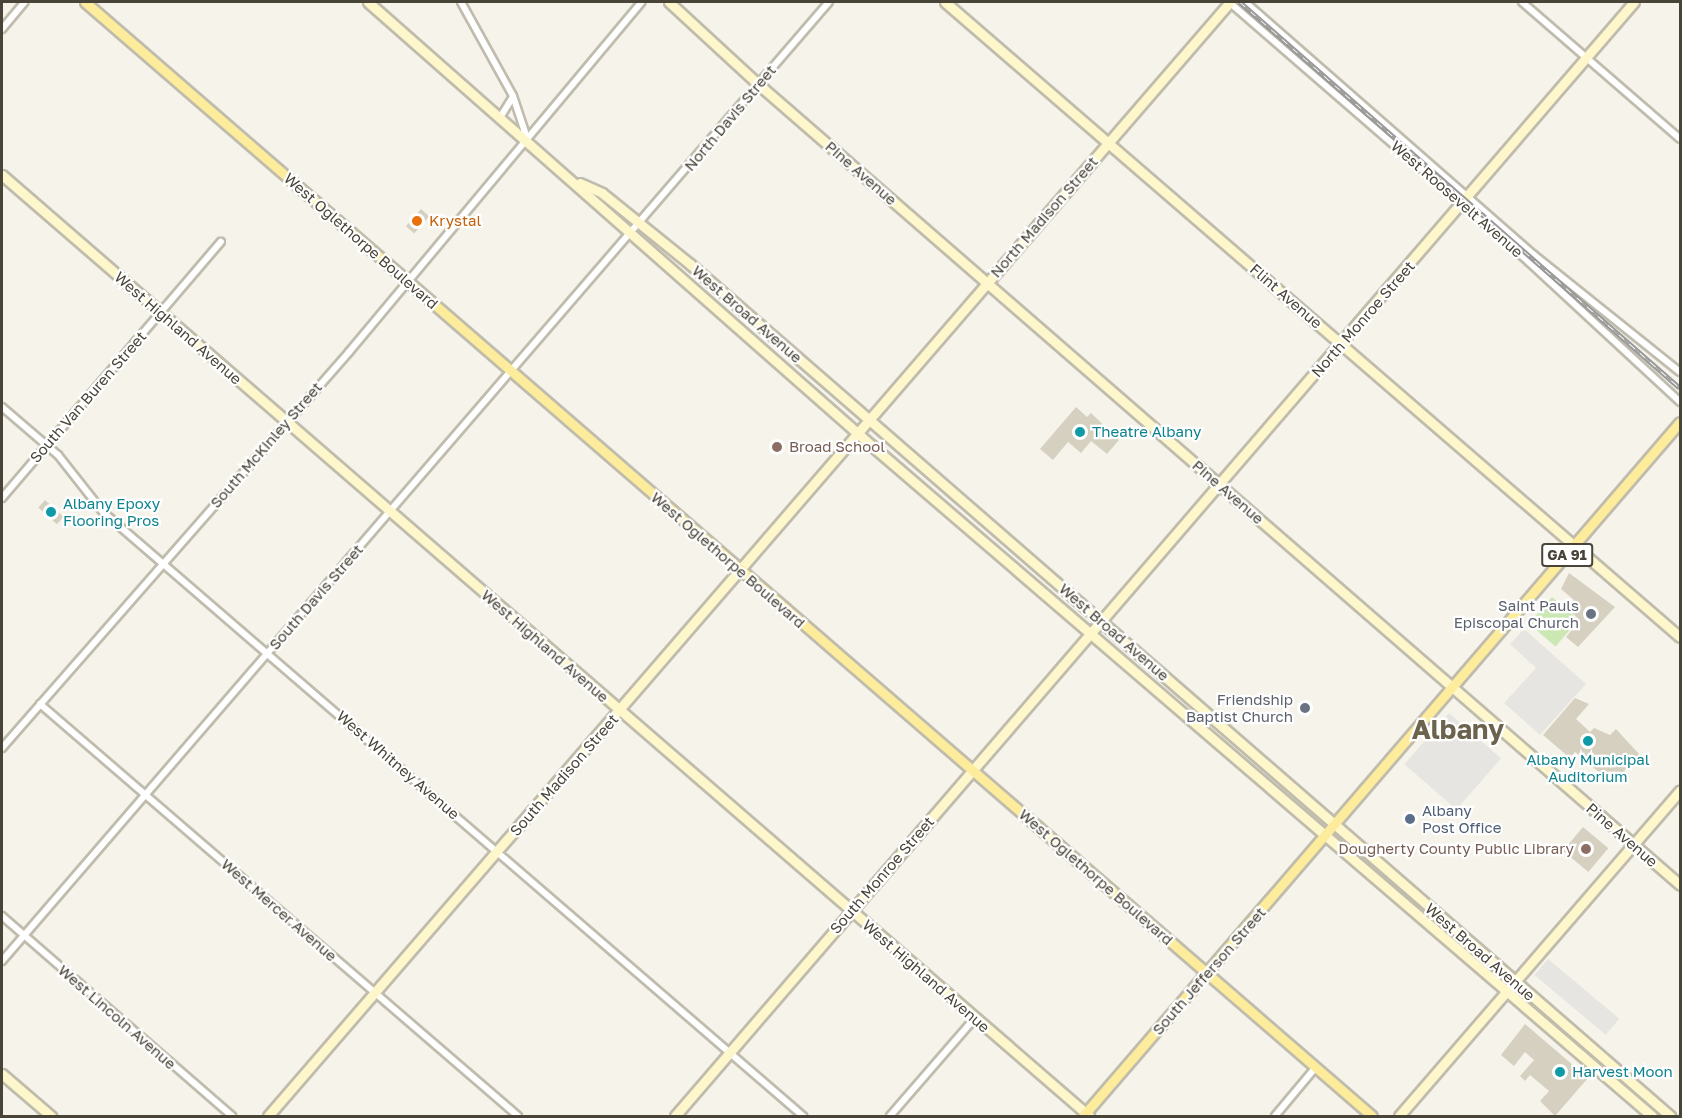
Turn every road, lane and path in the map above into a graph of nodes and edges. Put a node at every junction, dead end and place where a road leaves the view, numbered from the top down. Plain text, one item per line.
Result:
1 (25, 2) edge
2 (84, 2) edge
3 (368, 2) edge
4 (461, 2) edge
5 (642, 2) edge
6 (669, 2) edge
7 (829, 2) edge
8 (945, 2) edge
9 (1230, 2) edge
10 (1245, 2) edge
11 (1522, 2) edge
12 (1634, 2) edge
13 (2, 29) edge
14 (1586, 57) junction
15 (758, 84) junction
16 (513, 96) junction
17 (501, 116) junction
18 (527, 138) junction
19 (1680, 139) edge
20 (1109, 143) junction
21 (2, 175) edge
22 (578, 182) junction
23 (1464, 200) junction
24 (640, 223) junction
25 (630, 233) junction
26 (221, 242) dead end
27 (408, 281) junction
28 (988, 283) junction
29 (159, 313) junction
30 (1341, 344) junction
31 (513, 371) junction
32 (1680, 372) edge
33 (1680, 402) edge
34 (2, 407) edge
35 (286, 421) junction
36 (871, 421) junction
37 (1680, 422) edge
38 (859, 434) junction
39 (46, 446) junction
40 (1220, 485) junction
41 (2, 498) edge
42 (390, 511) junction
43 (1574, 546) junction
44 (163, 562) junction
45 (741, 571) junction
46 (1103, 622) junction
47 (1091, 635) junction
48 (1680, 637) edge
49 (268, 652) junction
50 (1453, 688) junction
51 (40, 704) junction
52 (620, 710) junction
53 (2, 748) edge
54 (972, 771) junction
55 (1680, 790) edge
56 (145, 795) junction
57 (1335, 825) junction
58 (1325, 836) junction
59 (1633, 845) junction
60 (499, 851) junction
61 (1680, 885) edge
62 (851, 911) junction
63 (2, 916) edge
64 (24, 936) junction
65 (2, 961) edge
66 (1207, 974) junction
67 (1516, 983) junction
68 (1508, 992) junction
69 (375, 993) junction
70 (975, 1018) junction
71 (729, 1053) junction
72 (1316, 1067) junction
73 (2, 1074) edge
74 (51, 1116) edge
75 (232, 1116) edge
76 (268, 1116) edge
77 (518, 1116) edge
78 (675, 1116) edge
79 (803, 1116) edge
80 (890, 1116) edge
81 (1086, 1116) edge
82 (1275, 1116) edge
83 (1372, 1116) edge
84 (1399, 1116) edge
85 (1652, 1116) edge
86 (1670, 1116) edge

1 - 13 street
2 - 27 main road, West Oglethorpe Boulevard
3 - 17 main road, West Broad Avenue
4 - 16 street
5 - 18 street, South McKinley Street
6 - 15 main road, Pine Avenue
7 - 15 street, North Davis Street
8 - 20 main road, Flint Avenue
9 - 20 main road, North Madison Street
9 - 23 street, West Roosevelt Avenue
10 - 23 street, West Roosevelt Avenue
11 - 14 street
12 - 14 main road, North Monroe Street
14 - 19 street
14 - 23 main road, North Monroe Street
15 - 24 street, North Davis Street
15 - 28 main road, Pine Avenue
16 - 17 street
16 - 18 street
17 - 18 main road, West Broad Avenue
18 - 22 main road, West Broad Avenue
18 - 27 street, South McKinley Street
20 - 28 main road, North Madison Street
20 - 30 main road, Flint Avenue
21 - 29 main road, West Highland Avenue
22 - 24 main road, West Broad Avenue
22 - 25 main road, West Broad Avenue
23 - 30 main road, North Monroe Street
23 - 32 street, West Roosevelt Avenue
23 - 33 street, West Roosevelt Avenue
24 - 25 street, North Davis Street
24 - 36 main road, West Broad Avenue
25 - 31 street, South Davis Street
25 - 38 main road, West Broad Avenue
26 - 29 street, South Van Buren Street
27 - 31 main road, West Oglethorpe Boulevard
27 - 35 street, South McKinley Street
28 - 36 main road, North Madison Street
28 - 40 main road, Pine Avenue
29 - 35 main road, West Highland Avenue
29 - 39 street, South Van Buren Street
30 - 40 main road, North Monroe Street
30 - 43 main road, Flint Avenue
31 - 42 street, South Davis Street
31 - 45 main road, West Oglethorpe Boulevard
34 - 39 street, West Whitney Avenue
35 - 42 main road, West Highland Avenue
35 - 44 street, South McKinley Street
36 - 38 main road, North Madison Street
36 - 46 main road, West Broad Avenue
37 - 43 main road, GA 91
38 - 45 main road, South Madison Street
38 - 47 main road, West Broad Avenue
39 - 41 street, South Van Buren Street
39 - 44 street, West Whitney Avenue
40 - 46 main road, North Monroe Street
40 - 50 main road, Pine Avenue
42 - 49 street, South Davis Street
42 - 52 main road, West Highland Avenue
43 - 48 main road, Flint Avenue
43 - 50 main road, GA 91
44 - 49 street, West Whitney Avenue
44 - 51 street, South McKinley Street
45 - 52 main road, South Madison Street
45 - 54 main road, West Oglethorpe Boulevard
46 - 47 main road, North Monroe Street
46 - 57 main road, West Broad Avenue
47 - 54 main road, South Monroe Street
47 - 58 main road, West Broad Avenue
49 - 56 street, South Davis Street
49 - 60 street, West Whitney Avenue
50 - 57 main road, GA 91
50 - 59 main road, Pine Avenue
51 - 53 street, South McKinley Street
51 - 56 street, West Mercer Avenue
52 - 60 main road, South Madison Street
52 - 62 main road, West Highland Avenue
54 - 62 main road, South Monroe Street
54 - 66 main road, West Oglethorpe Boulevard
55 - 59 main road
56 - 64 street, South Davis Street
56 - 69 street, West Mercer Avenue
57 - 58 main road, South Jefferson Street / GA 91
57 - 67 main road, West Broad Avenue
58 - 66 main road, South Jefferson Street / GA 91
58 - 68 main road, West Broad Avenue
59 - 61 main road, Pine Avenue
59 - 67 main road
60 - 69 main road, South Madison Street
60 - 71 street, West Whitney Avenue
62 - 70 main road, West Highland Avenue
62 - 71 main road, South Monroe Street
63 - 64 street, West Lincoln Avenue
64 - 65 street, South Davis Street
64 - 75 street, West Lincoln Avenue
66 - 72 main road, West Oglethorpe Boulevard
66 - 81 main road, South Jefferson Street / GA 91
67 - 68 main road
67 - 86 main road, West Broad Avenue
68 - 84 main road
68 - 85 main road, West Broad Avenue
69 - 76 main road, South Madison Street
69 - 77 street, West Mercer Avenue
70 - 80 street
70 - 81 main road, West Highland Avenue
71 - 78 main road, South Monroe Street
71 - 79 street, West Whitney Avenue
72 - 82 street
72 - 83 main road, West Oglethorpe Boulevard
73 - 74 main road

